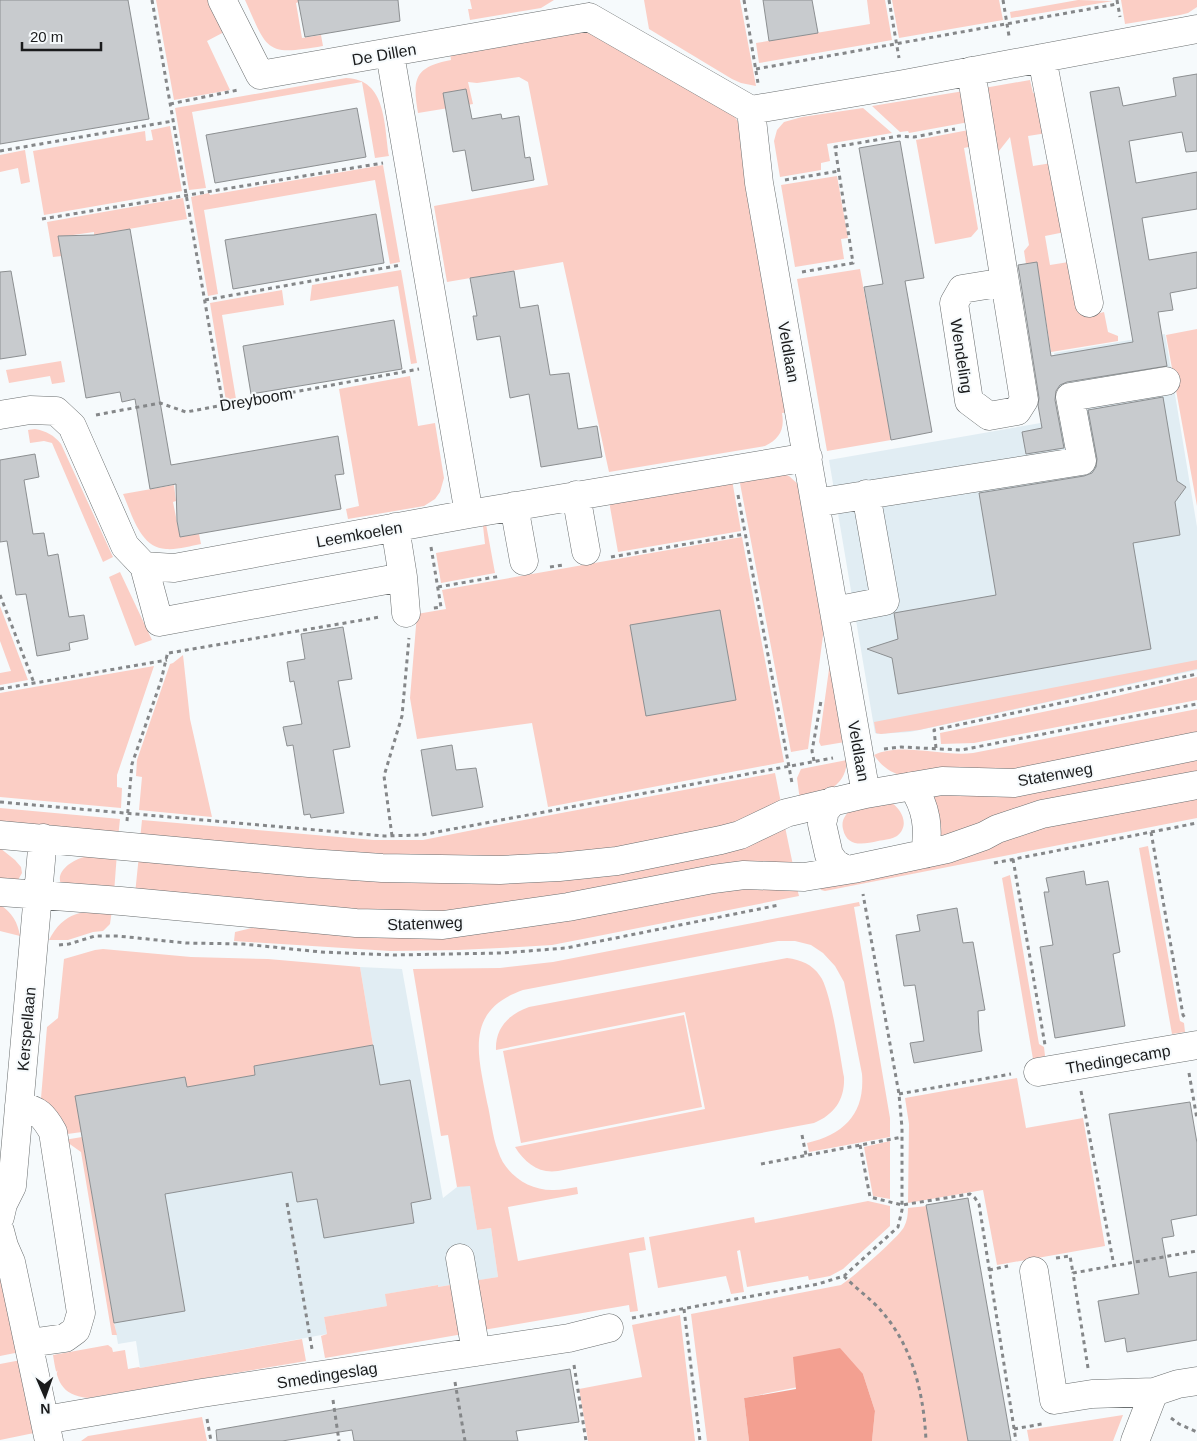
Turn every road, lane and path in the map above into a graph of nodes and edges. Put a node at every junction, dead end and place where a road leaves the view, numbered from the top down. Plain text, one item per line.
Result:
1 (152, 0) edge
2 (222, 0) edge
3 (744, 0) edge
4 (889, 0) edge
5 (1003, 0) edge
6 (1117, 4) dead end
7 (588, 9) edge
8 (1007, 23) junction
9 (1197, 29) edge
10 (897, 43) junction
11 (390, 54) junction
12 (1042, 58) junction
13 (1013, 63) junction
14 (756, 69) junction
15 (971, 71) junction
16 (260, 75) junction
17 (904, 84) junction
18 (170, 104) junction
19 (756, 109) junction
20 (173, 121) junction
21 (980, 125) junction
22 (0, 152) edge
23 (408, 158) junction
24 (839, 172) junction
25 (759, 184) junction
26 (186, 194) junction
27 (42, 219) dead end
28 (426, 261) junction
29 (776, 276) junction
30 (1005, 282) dead end
31 (205, 300) junction
32 (1089, 303) dead end
33 (444, 365) junction
34 (1166, 381) dead end
35 (223, 405) junction
36 (0, 415) edge
37 (72, 426) junction
38 (808, 457) junction
39 (734, 469) junction
40 (866, 494) junction
41 (576, 495) junction
42 (816, 503) junction
43 (514, 506) junction
44 (469, 514) junction
45 (396, 527) junction
46 (586, 551) dead end
47 (524, 561) dead end
48 (144, 566) junction
49 (403, 577) junction
50 (0, 595) edge
51 (834, 611) junction
52 (406, 613) joint
53 (159, 622) junction
54 (167, 660) junction
55 (1197, 674) edge
56 (34, 683) junction
57 (0, 689) edge
58 (1197, 704) edge
59 (1197, 746) edge
60 (922, 748) dead end
61 (936, 748) junction
62 (1197, 784) edge
63 (912, 786) junction
64 (866, 794) junction
65 (833, 801) junction
66 (0, 802) edge
67 (127, 814) junction
68 (1197, 823) edge
69 (1151, 832) junction
70 (0, 835) edge
71 (392, 836) junction
72 (44, 838) junction
73 (925, 854) junction
74 (1013, 860) junction
75 (994, 863) dead end
76 (854, 879) junction
77 (0, 892) edge
78 (39, 896) junction
79 (1191, 1046) edge
80 (1077, 1066) junction
81 (1044, 1071) junction
82 (899, 1094) junction
83 (20, 1106) junction
84 (1197, 1119) edge
85 (802, 1135) dead end
86 (902, 1137) junction
87 (860, 1145) junction
88 (806, 1155) junction
89 (761, 1164) dead end
90 (287, 1203) dead end
91 (902, 1205) junction
92 (0, 1217) edge
93 (0, 1231) edge
94 (1197, 1252) edge
95 (460, 1258) dead end
96 (1114, 1266) junction
97 (1034, 1271) dead end
98 (844, 1276) junction
99 (684, 1309) junction
100 (609, 1328) joint
101 (569, 1338) junction
102 (28, 1342) junction
103 (463, 1354) junction
104 (323, 1376) junction
105 (1197, 1381) edge
106 (1154, 1392) junction
107 (1092, 1394) junction
108 (47, 1431) edge
109 (339, 1441) edge
110 (465, 1441) edge
111 (586, 1441) edge
112 (700, 1441) edge
113 (926, 1441) edge
114 (1016, 1441) edge
115 (1136, 1441) edge

1 - 18 path
2 - 16 street
3 - 14 path
4 - 10 path
5 - 8 path
6 - 8 path
7 - 11 street, De Dillen
7 - 19 street
8 - 10 path
8 - 13 path
9 - 12 street
10 - 14 path
10 - 17 path
11 - 16 street, De Dillen
11 - 23 street
12 - 13 street
12 - 32 street
13 - 15 street
14 - 19 path
15 - 17 street
15 - 21 street
16 - 18 path
17 - 19 street
18 - 20 path
19 - 25 street, Veldlaan
20 - 22 path
20 - 26 path
21 - 24 path
21 - 30 street
23 - 26 path
23 - 28 street
24 - 25 path
24 - 29 path
25 - 29 street, Veldlaan
26 - 27 path
26 - 31 path
28 - 31 path
28 - 33 street
29 - 38 street, Veldlaan
31 - 35 path
33 - 35 path, Dreyboom
33 - 44 street
34 - 40 street
35 - 37 path, Dreyboom
36 - 37 street
37 - 48 street
38 - 39 street, Leemkoelen
38 - 42 street, Veldlaan
39 - 41 street, Leemkoelen
39 - 71 path
40 - 42 street
40 - 51 street
41 - 43 street, Leemkoelen
41 - 46 street
42 - 51 street, Veldlaan
43 - 44 street, Leemkoelen
43 - 47 street
44 - 45 street, Leemkoelen
45 - 48 street, Leemkoelen
45 - 49 street
48 - 53 street
49 - 52 street
49 - 53 street
50 - 56 path
51 - 64 street, Veldlaan
52 - 71 path
53 - 54 path
54 - 56 path
54 - 67 path
55 - 61 path
56 - 57 path
58 - 61 path
59 - 63 street, Statenweg
60 - 61 path
62 - 73 street, Statenweg
63 - 64 street, Statenweg
63 - 73 street
64 - 65 street, Statenweg
65 - 72 street, Statenweg
65 - 76 street
66 - 67 path
67 - 71 path
68 - 69 path
69 - 74 path
69 - 79 path
70 - 72 street, Statenweg
72 - 78 street, Kerspellaan
73 - 76 street, Statenweg
74 - 75 path
74 - 81 path
76 - 78 street, Statenweg
76 - 82 path
77 - 78 street, Statenweg
78 - 83 street, Kerspellaan
79 - 80 street, Thedingecamp
79 - 84 path
80 - 81 street, Thedingecamp
80 - 96 path
81 - 82 path
82 - 86 path
83 - 92 street, Kerspellaan
83 - 102 street
85 - 88 path
86 - 87 path
86 - 91 path
87 - 88 path
87 - 91 path
88 - 89 path
90 - 104 path
91 - 98 path
91 - 114 path
93 - 102 street
94 - 96 path
95 - 103 street
96 - 107 path
97 - 107 street
98 - 99 path
98 - 113 path
99 - 100 path
99 - 112 path
100 - 101 street, Smedingeslag
101 - 103 street, Smedingeslag
101 - 111 path
102 - 108 street
103 - 104 street, Smedingeslag
103 - 110 path
104 - 108 street, Smedingeslag
104 - 109 path
105 - 106 street
106 - 107 street
106 - 115 street

